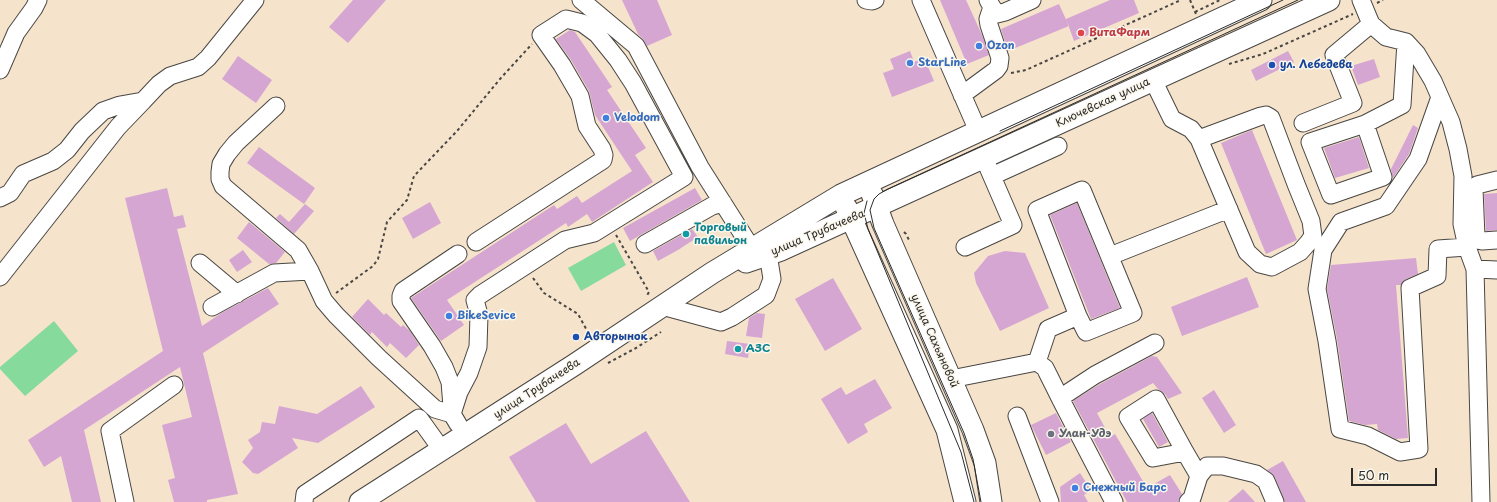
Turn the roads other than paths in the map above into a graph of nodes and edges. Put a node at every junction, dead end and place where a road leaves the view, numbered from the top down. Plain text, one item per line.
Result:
1 (38, 0) edge
2 (255, 0) edge
3 (580, 0) edge
4 (866, 0) edge
5 (875, 0) edge
6 (921, 0) edge
7 (1032, 0) edge
8 (1261, 0) edge
9 (1329, 0) edge
10 (990, 4) edge
11 (1365, 11) edge
12 (1406, 42) junction
13 (0, 70) edge
14 (1153, 80) junction
15 (962, 95) junction
16 (1440, 97) junction
17 (143, 101) junction
18 (276, 106) dead end
19 (1303, 123) dead end
20 (1365, 124) junction
21 (978, 131) junction
22 (1199, 139) junction
23 (1058, 146) dead end
24 (988, 167) junction
25 (1497, 180) edge
26 (854, 189) junction
27 (0, 198) edge
28 (723, 203) junction
29 (877, 207) junction
30 (1229, 209) junction
31 (850, 219) junction
32 (1497, 240) edge
33 (476, 242) dead end
34 (645, 244) dead end
35 (965, 248) dead end
36 (1467, 248) junction
37 (760, 252) junction
38 (458, 254) dead end
39 (1110, 256) junction
40 (200, 263) dead end
41 (1475, 269) junction
42 (1497, 270) edge
43 (310, 271) junction
44 (0, 277) edge
45 (237, 294) junction
46 (653, 302) junction
47 (212, 307) dead end
48 (1078, 316) junction
49 (1155, 343) dead end
50 (1037, 362) junction
51 (951, 379) junction
52 (174, 385) dead end
53 (1060, 398) junction
54 (452, 414) junction
55 (1017, 416) dead end
56 (465, 434) junction
57 (979, 446) junction
58 (442, 450) junction
59 (1185, 452) dead end
60 (953, 454) junction
61 (1199, 476) junction
62 (125, 502) edge
63 (304, 502) edge
64 (360, 502) edge
65 (965, 502) edge
66 (991, 502) edge
67 (1050, 502) edge
68 (1114, 502) edge
69 (1188, 502) edge
70 (1275, 502) edge
71 (1482, 502) edge

1 - 13 street
2 - 17 street
3 - 28 street
4 - 5 street
6 - 15 street
7 - 10 street
8 - 21 main road
9 - 14 main road, Ключевская улица
10 - 15 street
11 - 12 street
11 - 19 street
12 - 16 street
12 - 20 street
14 - 22 street
14 - 24 main road, Ключевская улица
15 - 21 street
16 - 36 street
16 - 36 street
17 - 27 street
17 - 44 street
18 - 43 street
20 - 20 street
21 - 26 main road
22 - 30 street
22 - 30 street
23 - 24 street
24 - 29 main road, Ключевская улица
24 - 35 street
25 - 32 street
26 - 29 main road, улица Сахьяновой
26 - 31 main road
26 - 37 main road, улица Трубачеева
28 - 34 street
28 - 37 street
29 - 31 main road, улица Трубачеева
29 - 51 main road, улица Сахьяновой
30 - 39 street
31 - 37 main road, улица Трубачеева
31 - 60 main road
33 - 54 street
36 - 41 street
37 - 46 main road, улица Трубачеева
37 - 46 street
38 - 54 street
39 - 48 street
39 - 48 street
40 - 45 street
41 - 42 street
41 - 71 street
43 - 45 street
43 - 54 street
45 - 47 street
46 - 56 main road, улица Трубачеева
48 - 50 street
49 - 53 street
50 - 51 street
50 - 53 street
51 - 57 main road, улица Сахьяновой
52 - 62 street
53 - 68 street
54 - 56 street
55 - 67 street
56 - 58 main road, улица Трубачеева
57 - 60 main road
57 - 66 main road, улица Сахьяновой
58 - 63 street
58 - 64 main road, улица Трубачеева
59 - 61 street
60 - 65 main road
61 - 69 street
61 - 70 street

